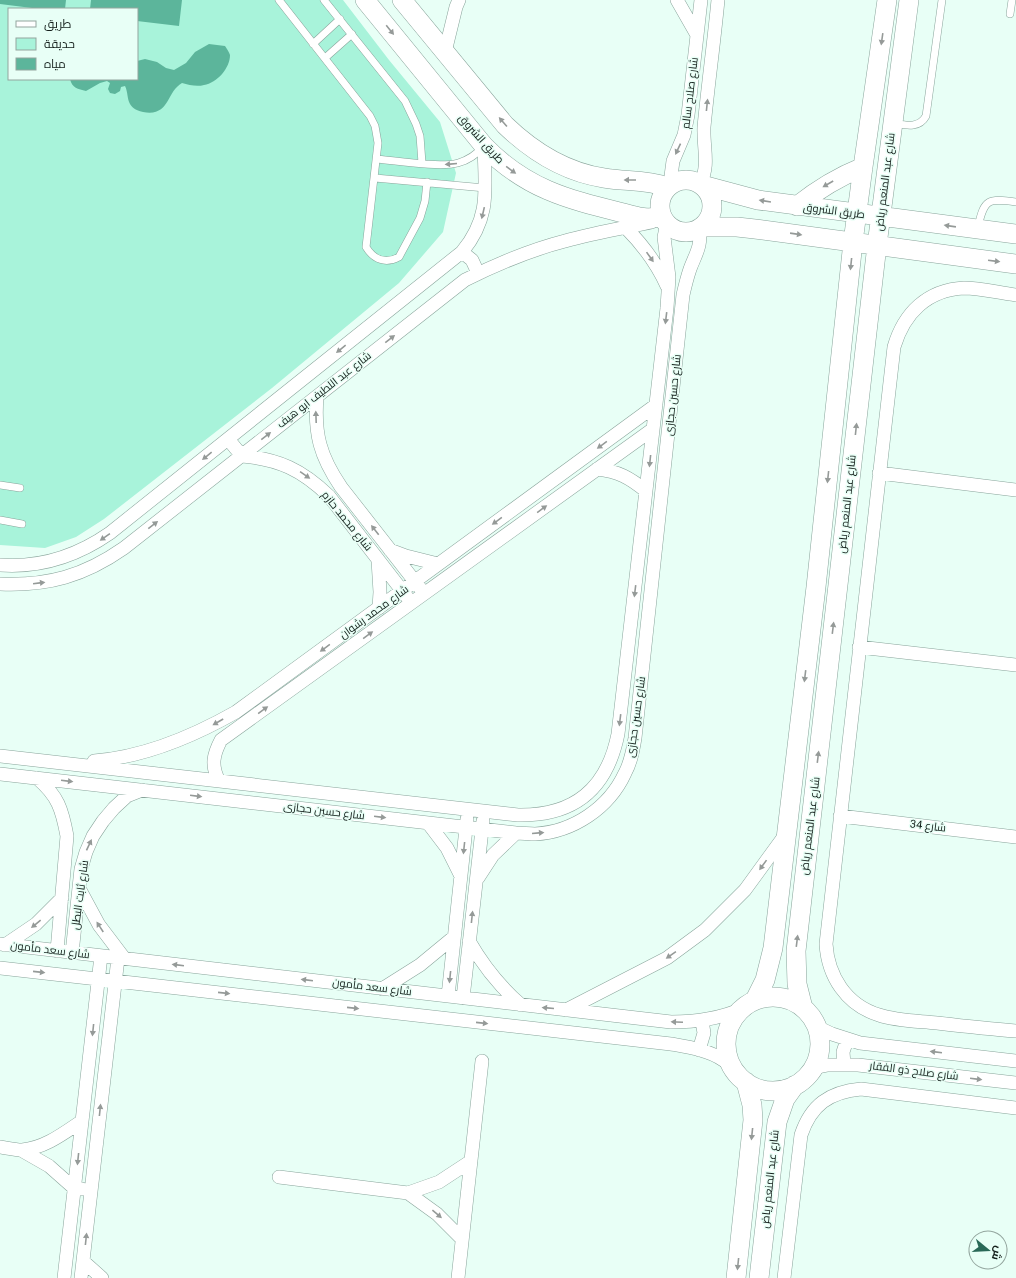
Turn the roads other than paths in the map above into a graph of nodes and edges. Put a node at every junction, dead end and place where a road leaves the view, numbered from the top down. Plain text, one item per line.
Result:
1 (279, 0) edge
2 (324, 0) edge
3 (365, 0) edge
4 (402, 0) edge
5 (459, 0) edge
6 (677, 0) edge
7 (701, 0) edge
8 (718, 0) edge
9 (888, 0) edge
10 (909, 0) edge
11 (942, 0) edge
12 (1012, 0) edge
13 (1010, 14) dead end
14 (340, 19) junction
15 (352, 34) junction
16 (697, 35) junction
17 (313, 44) junction
18 (445, 52) junction
19 (324, 58) junction
20 (892, 123) junction
21 (484, 146) junction
22 (377, 159) junction
23 (422, 163) junction
24 (863, 167) junction
25 (375, 178) junction
26 (427, 182) junction
27 (670, 185) junction
28 (701, 185) junction
29 (485, 188) junction
30 (1016, 202) edge
31 (796, 206) junction
32 (857, 214) junction
33 (880, 217) junction
34 (664, 220) junction
35 (626, 228) junction
36 (700, 228) junction
37 (978, 230) junction
38 (1016, 234) edge
39 (853, 242) junction
40 (877, 245) junction
41 (462, 252) junction
42 (1016, 264) edge
43 (478, 273) junction
44 (668, 290) junction
45 (1016, 295) edge
46 (317, 397) junction
47 (656, 405) junction
48 (670, 423) junction
49 (654, 425) junction
50 (228, 439) junction
51 (242, 456) junction
52 (597, 470) junction
53 (879, 473) junction
54 (0, 485) edge
55 (20, 488) dead end
56 (1016, 490) edge
57 (646, 491) junction
58 (0, 520) edge
59 (22, 524) dead end
60 (390, 550) junction
61 (378, 560) junction
62 (438, 564) junction
63 (0, 565) edge
64 (415, 582) junction
65 (0, 584) edge
66 (816, 587) junction
67 (838, 589) junction
68 (402, 591) junction
69 (424, 594) junction
70 (412, 603) junction
71 (379, 608) junction
72 (859, 647) junction
73 (1016, 665) edge
74 (0, 756) edge
75 (27, 759) junction
76 (66, 763) junction
77 (0, 774) edge
78 (31, 777) junction
79 (220, 781) junction
80 (142, 790) junction
81 (468, 809) junction
82 (484, 811) junction
83 (840, 816) junction
84 (428, 823) junction
85 (466, 827) junction
86 (482, 829) junction
87 (516, 833) junction
88 (786, 833) junction
89 (1016, 837) edge
90 (461, 876) junction
91 (476, 881) junction
92 (79, 888) junction
93 (62, 898) junction
94 (454, 937) junction
95 (469, 941) junction
96 (3, 944) edge
97 (57, 951) junction
98 (72, 952) junction
99 (101, 956) junction
100 (121, 958) junction
101 (0, 968) edge
102 (767, 972) junction
103 (796, 974) junction
104 (99, 979) junction
105 (115, 981) junction
106 (382, 989) junction
107 (448, 996) junction
108 (463, 998) junction
109 (521, 1005) junction
110 (749, 1005) junction
111 (803, 1008) junction
112 (566, 1010) junction
113 (702, 1021) junction
114 (817, 1027) junction
115 (1016, 1031) edge
116 (847, 1040) junction
117 (699, 1050) junction
118 (482, 1061) dead end
119 (1016, 1061) edge
120 (844, 1064) junction
121 (733, 1068) junction
122 (813, 1068) junction
123 (746, 1082) junction
124 (1016, 1083) edge
125 (795, 1085) junction
126 (1016, 1108) edge
127 (753, 1112) junction
128 (778, 1115) junction
129 (82, 1121) junction
130 (0, 1147) edge
131 (21, 1150) junction
132 (471, 1161) junction
133 (279, 1177) dead end
134 (75, 1189) junction
135 (91, 1190) junction
136 (408, 1193) junction
137 (72, 1214) junction
138 (88, 1216) junction
139 (462, 1239) junction
140 (83, 1261) junction
141 (64, 1278) edge
142 (81, 1278) edge
143 (102, 1278) edge
144 (458, 1278) edge
145 (736, 1278) edge
146 (759, 1278) edge
147 (784, 1278) edge

1 - 17 lane
2 - 14 lane
3 -> 21 street, طريق الشروق
4 - 18 street
5 - 18 street
6 - 16 street
7 - 16 street, شارع صلاح سالم
28 -> 8 street, شارع صلاح سالم
9 -> 24 street, شارع عبد المنعم رياض
10 - 20 street, شارع عبد المنعم رياض
11 - 20 lane
12 - 13 lane
14 - 15 lane
14 - 17 lane
15 - 19 lane
15 - 23 lane
16 -> 27 street, شارع صلاح سالم
17 - 19 lane
27 -> 18 street
19 - 22 lane
20 - 33 street, شارع عبد المنعم رياض
21 -> 23 lane
21 - 29 street, شارع عبد اللطيف ابو هيف
21 -> 34 street, طريق الشروق
22 - 23 lane
22 - 25 lane
24 -> 31 street
24 - 32 street, شارع عبد المنعم رياض
25 - 26 lane
25 - 26 lane
26 - 29 lane
27 - 28 street
27 - 34 street
31 -> 28 street, طريق الشروق
28 - 36 street
29 -> 41 street, شارع عبد اللطيف ابو هيف
30 - 37 lane
31 - 32 street, طريق الشروق
32 - 33 street, طريق الشروق
32 - 39 street, شارع عبد المنعم رياض
37 -> 33 street, طريق الشروق
33 - 40 street, شارع عبد المنعم رياض
34 - 35 street, شارع عبد اللطيف ابو هيف
34 - 36 street
34 - 44 street, شارع حسين حجازى
35 - 43 street, شارع عبد اللطيف ابو هيف
35 -> 44 street
36 -> 39 street
36 - 48 street, شارع حسين حجازى
37 - 38 street, طريق الشروق
39 - 40 street
39 -> 66 street, شارع عبد المنعم رياض
40 -> 42 street
67 -> 40 street, شارع عبد المنعم رياض
41 - 43 street
41 -> 50 street, شارع عبد اللطيف ابو هيف
46 -> 43 street, شارع عبد اللطيف ابو هيف
44 -> 47 street, شارع حسين حجازى
45 - 53 street
51 -> 46 street, شارع عبد اللطيف ابو هيف
60 -> 46 street, شارع محمد حازم
47 - 49 street, شارع حسين حجازى
47 -> 62 street, شارع محمد رشوان
48 - 49 street
87 -> 48 street, شارع حسين حجازى
49 - 52 street, شارع محمد رشوان
49 -> 57 street, شارع حسين حجازى
50 - 51 street
50 -> 63 street, شارع عبد اللطيف ابو هيف
51 -> 61 street, شارع محمد حازم
65 -> 51 street, شارع عبد اللطيف ابو هيف
52 - 57 street
69 -> 52 street, شارع محمد رشوان
53 - 56 street
53 - 72 street
54 - 55 lane
57 -> 82 street, شارع حسين حجازى
58 - 59 lane
60 - 62 street
60 - 64 street, شارع محمد حازم
61 - 68 street, شارع محمد حازم
61 - 71 street
62 - 64 street, شارع محمد رشوان
64 - 68 street, شارع محمد رشوان
64 - 69 street, شارع محمد حازم
66 - 67 street
66 -> 88 street, شارع عبد المنعم رياض
103 -> 67 street, شارع عبد المنعم رياض
68 - 70 street, شارع محمد حازم
68 - 71 street, شارع محمد رشوان
69 - 70 street, شارع محمد رشوان
79 -> 70 street, شارع محمد رشوان
71 -> 76 street, شارع محمد رشوان
72 - 73 street
72 - 83 street
74 - 75 street, شارع حسين حجازى
75 - 76 street, شارع حسين حجازى
75 - 78 street
76 - 79 street, شارع حسين حجازى
77 - 78 street, شارع حسين حجازى
78 -> 80 street, شارع حسين حجازى
78 - 93 street, شارع ثابت البطل
79 - 81 street, شارع حسين حجازى
80 -> 84 street, شارع حسين حجازى
92 -> 80 street, شارع ثابت البطل
81 - 82 street, شارع حسين حجازى
81 - 85 street
82 - 86 street
83 - 89 street, شارع 34
83 - 115 street
84 - 85 street, شارع حسين حجازى
84 - 90 street
85 - 86 street, شارع حسين حجازى
85 -> 90 street
86 - 87 street, شارع حسين حجازى
86 - 91 street
87 - 91 street
88 - 102 street, شارع عبد المنعم رياض
88 -> 112 street
90 - 94 street
95 -> 91 street
92 - 98 street, شارع ثابت البطل
100 -> 92 street
93 -> 96 street
93 - 97 street, شارع ثابت البطل
94 - 106 street
94 -> 107 street
95 - 108 street
95 - 109 street
96 - 97 street, شارع سعد مأمون
97 - 98 street, شارع سعد مأمون
98 - 99 street, شارع سعد مأمون
99 - 100 street, شارع سعد مأمون
99 - 104 street
100 - 105 street
106 -> 100 street, شارع سعد مأمون
101 -> 104 street, شارع سعد مأمون
102 - 103 street
102 - 110 street, شارع عبد المنعم رياض
103 - 111 street, شارع عبد المنعم رياض
104 - 105 street, شارع سعد مأمون
104 -> 129 street
105 -> 117 street, شارع سعد مأمون
135 -> 105 street
106 - 107 street, شارع سعد مأمون
107 - 108 street, شارع سعد مأمون
108 - 109 street, شارع سعد مأمون
112 -> 109 street, شارع سعد مأمون
110 - 111 street
110 - 113 street, شارع سعد مأمون
110 - 121 street
111 - 114 street
113 -> 112 street, شارع سعد مأمون
113 - 117 street
114 - 116 street, شارع صلاح ذو الفقار
114 - 122 street
119 -> 116 street, شارع صلاح ذو الفقار
116 - 120 street
117 - 121 street, شارع سعد مأمون
118 - 132 street
120 - 122 street, شارع صلاح ذو الفقار
120 -> 124 street, شارع صلاح ذو الفقار
121 - 123 street
122 - 125 street
123 - 125 street
123 - 127 street, شارع عبد المنعم رياض
125 - 128 street, شارع عبد المنعم رياض
126 - 147 street
127 - 128 street
127 -> 145 street, شارع عبد المنعم رياض
128 - 146 street, شارع عبد المنعم رياض
129 - 131 street
129 -> 134 street
130 - 131 street
131 - 134 street
132 - 136 street
132 - 139 street
133 - 136 street
134 - 135 street
134 - 137 street
135 - 138 street
136 -> 139 street
137 - 138 street
137 - 141 street
140 -> 138 street
139 - 144 street
140 - 142 street
140 - 143 street

